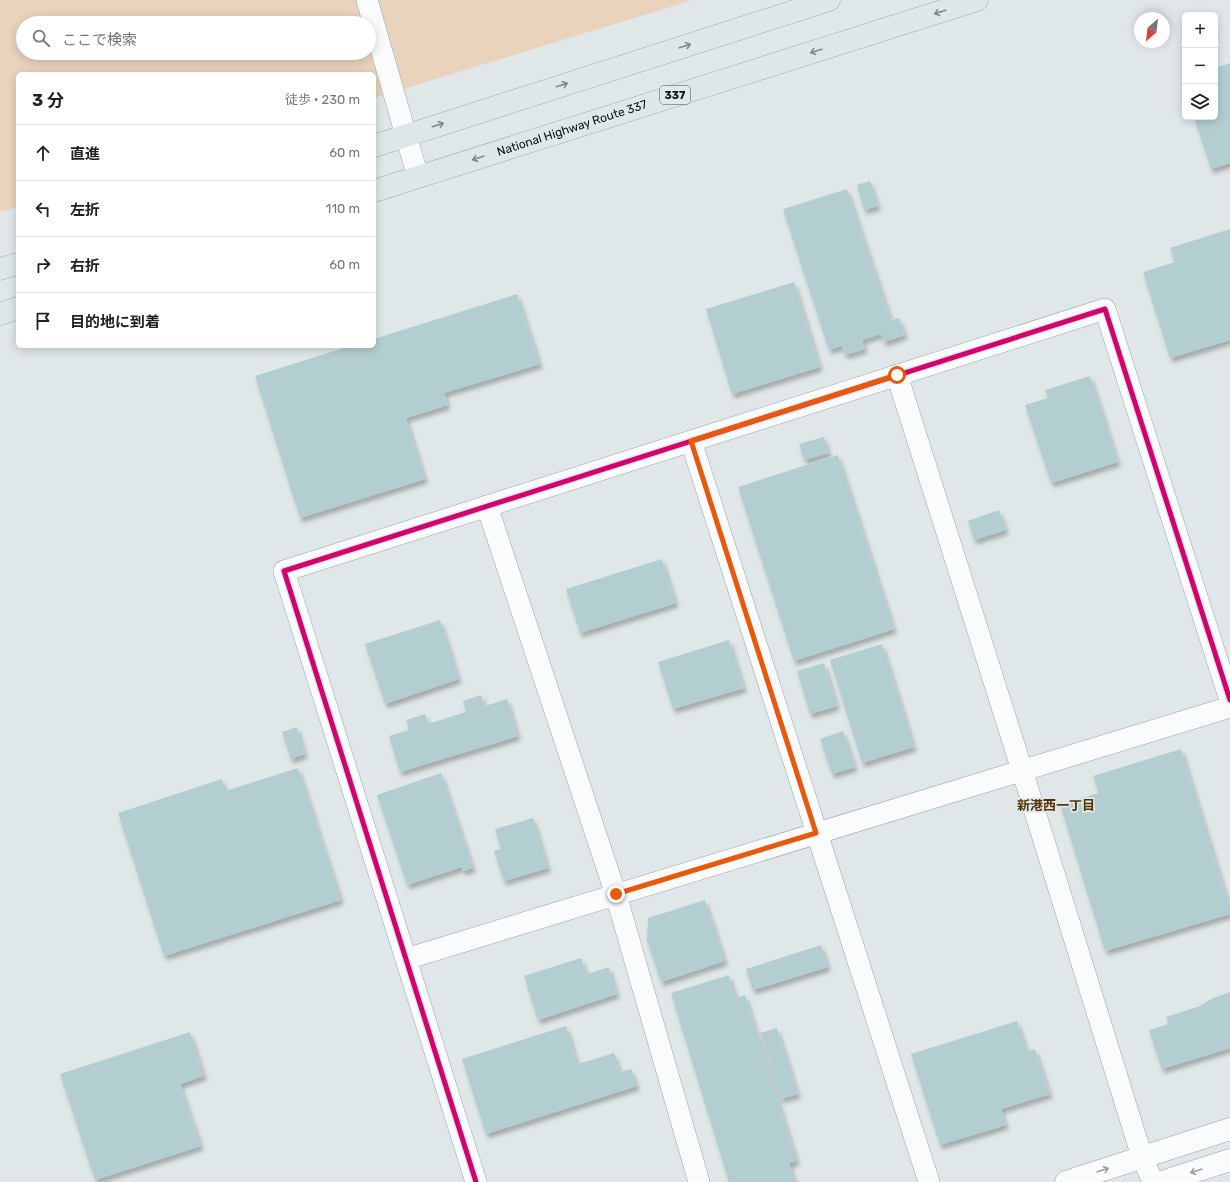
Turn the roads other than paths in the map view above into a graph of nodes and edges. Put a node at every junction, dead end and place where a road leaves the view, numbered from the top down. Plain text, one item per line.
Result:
1 (367, 0) edge
2 (829, 0) edge
3 (977, 0) edge
4 (371, 16) edge
5 (376, 32) edge
6 (405, 136) junction
7 (376, 145) edge
8 (418, 177) junction
9 (376, 190) edge
10 (16, 265) edge
11 (0, 270) edge
12 (16, 309) edge
13 (0, 314) edge
14 (897, 375) junction
15 (691, 441) junction
16 (487, 506) junction
17 (1230, 700) edge
18 (1230, 707) edge
19 (1022, 770) junction
20 (816, 833) junction
21 (616, 894) junction
22 (406, 959) junction
23 (1230, 1129) edge
24 (1142, 1157) junction
25 (1230, 1160) edge
26 (476, 1182) edge
27 (699, 1182) edge
28 (929, 1182) edge
29 (1066, 1182) edge
30 (1153, 1182) edge
31 (1162, 1182) edge

1 - 4 street
6 -> 2 highway
3 -> 8 highway, National Highway Route 337 / 337
5 - 6 street
6 - 7 highway
6 - 8 street
8 - 9 highway, National Highway Route 337 / 337
10 - 11 highway
12 - 13 highway
14 - 15 street
14 - 17 street
14 - 19 street
15 - 16 street
15 - 20 street
16 - 21 street
16 - 22 street
18 - 19 street
19 - 20 street
19 - 24 street
20 - 21 street
20 - 28 street
21 - 22 street
21 - 27 street
22 - 26 street
23 - 24 street
29 -> 24 street
24 - 30 street
25 -> 31 street

